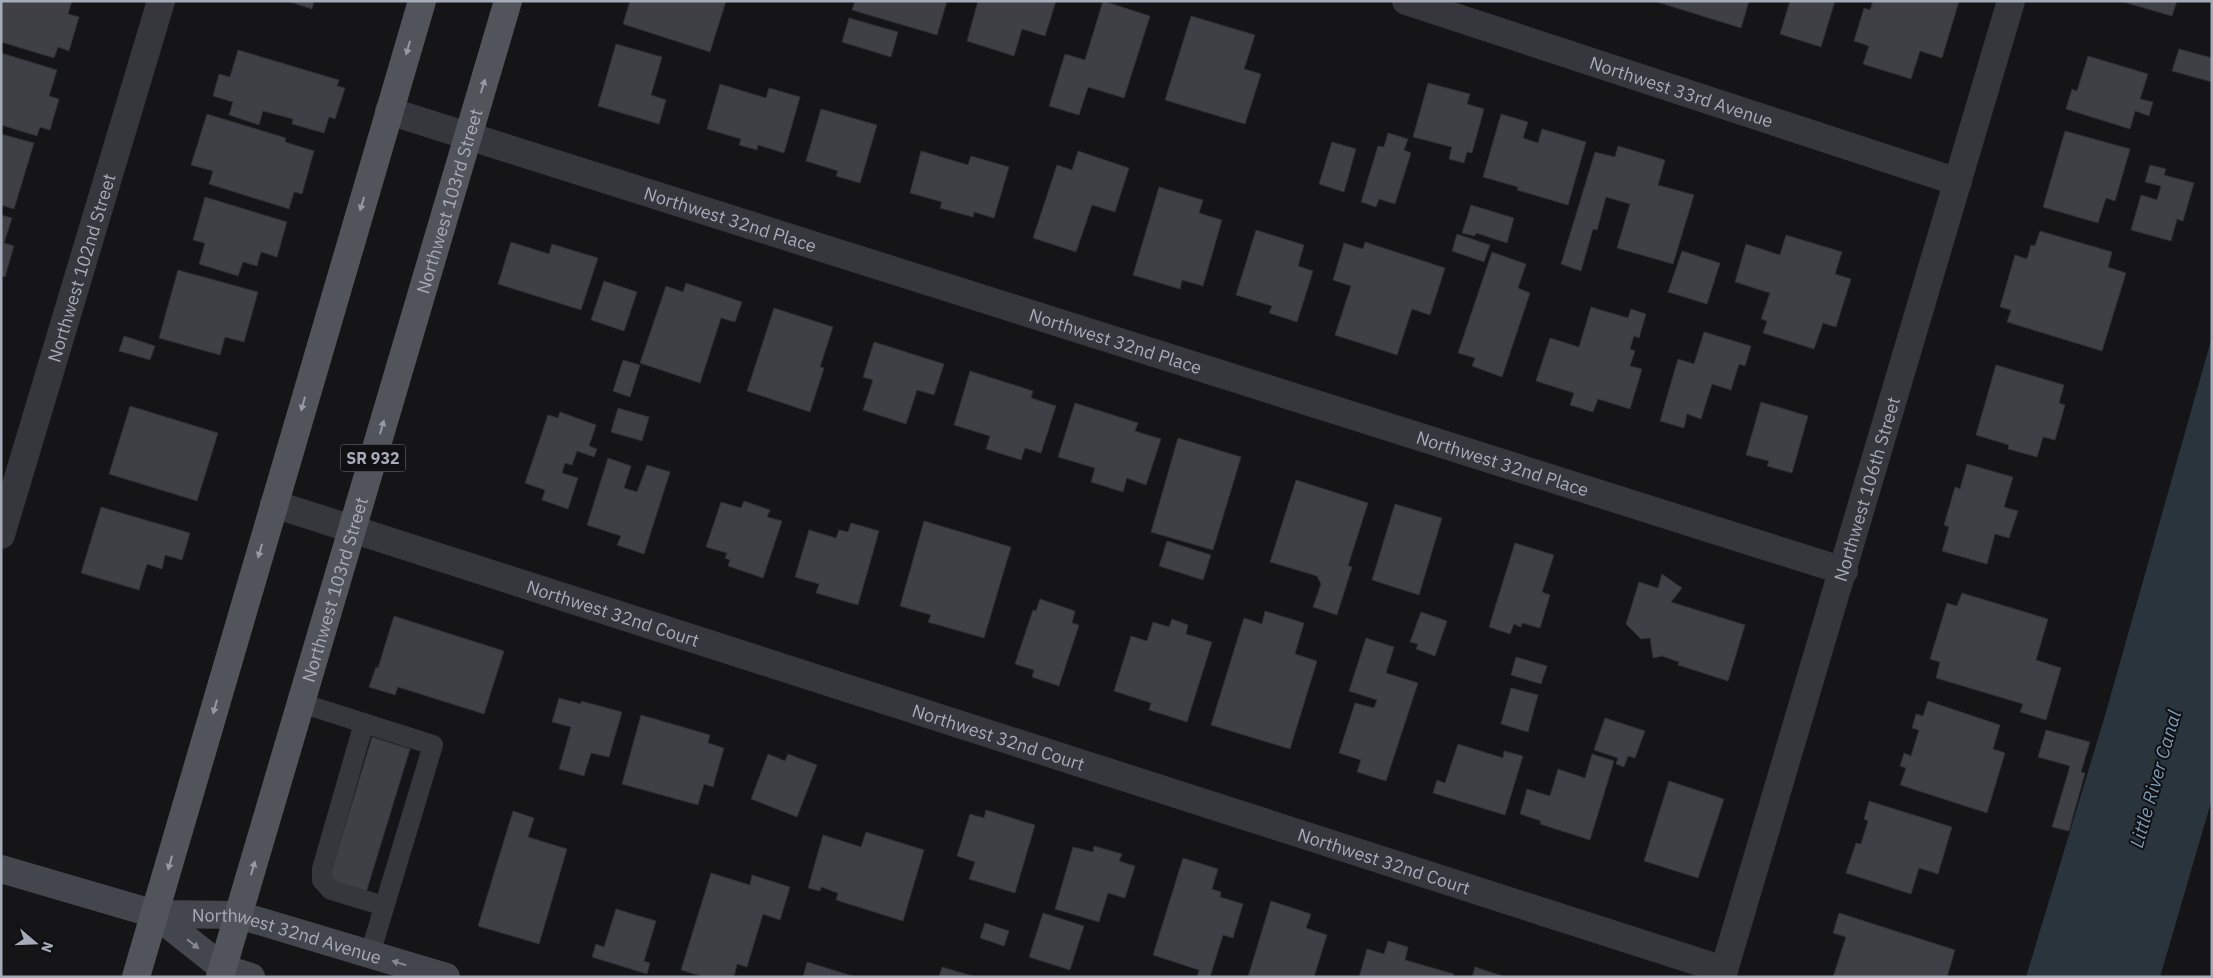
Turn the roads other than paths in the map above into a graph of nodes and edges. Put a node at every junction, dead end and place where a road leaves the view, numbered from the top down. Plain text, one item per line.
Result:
1 (161, 1) edge
2 (422, 1) edge
3 (508, 1) edge
4 (1406, 1) edge
5 (2011, 1) edge
6 (389, 111) junction
7 (468, 135) junction
8 (1958, 182) junction
9 (274, 504) junction
10 (352, 529) junction
11 (1, 535) edge
12 (1844, 571) junction
13 (301, 703) junction
14 (364, 723) junction
15 (1, 869) edge
16 (384, 906) junction
17 (155, 914) junction
18 (239, 915) junction
19 (370, 954) junction
20 (222, 972) edge
21 (1723, 973) edge
22 (136, 977) edge
23 (251, 977) edge
24 (446, 977) edge

1 - 11 street, Northwest 102nd Street
2 -> 6 main road
7 -> 3 main road, Northwest 103rd Street / SR 932
4 - 8 street, Northwest 33rd Avenue
5 - 8 street, Northwest 106th Street
6 - 7 street, Northwest 32nd Place
6 -> 9 main road
10 -> 7 main road, Northwest 103rd Street / SR 932
7 - 12 street, Northwest 32nd Place
8 - 12 street, Northwest 106th Street
9 - 10 street, Northwest 32nd Court
9 -> 17 main road
10 - 13 main road, Northwest 103rd Street / SR 932
10 - 21 street, Northwest 32nd Court
12 - 21 street, Northwest 106th Street
13 - 14 lane
18 -> 13 main road, Northwest 103rd Street / SR 932
14 - 16 lane
14 - 16 lane
15 - 17 main road, Northwest 32nd Avenue
16 - 19 lane
17 - 18 main road, Northwest 32nd Avenue
17 -> 20 main road, Northwest 32nd Avenue
17 - 22 main road
18 - 19 main road, Northwest 32nd Avenue
18 - 20 main road, Northwest 103rd Street / SR 932
24 -> 19 main road, Northwest 32nd Avenue
20 - 23 main road, Northwest 32nd Avenue

